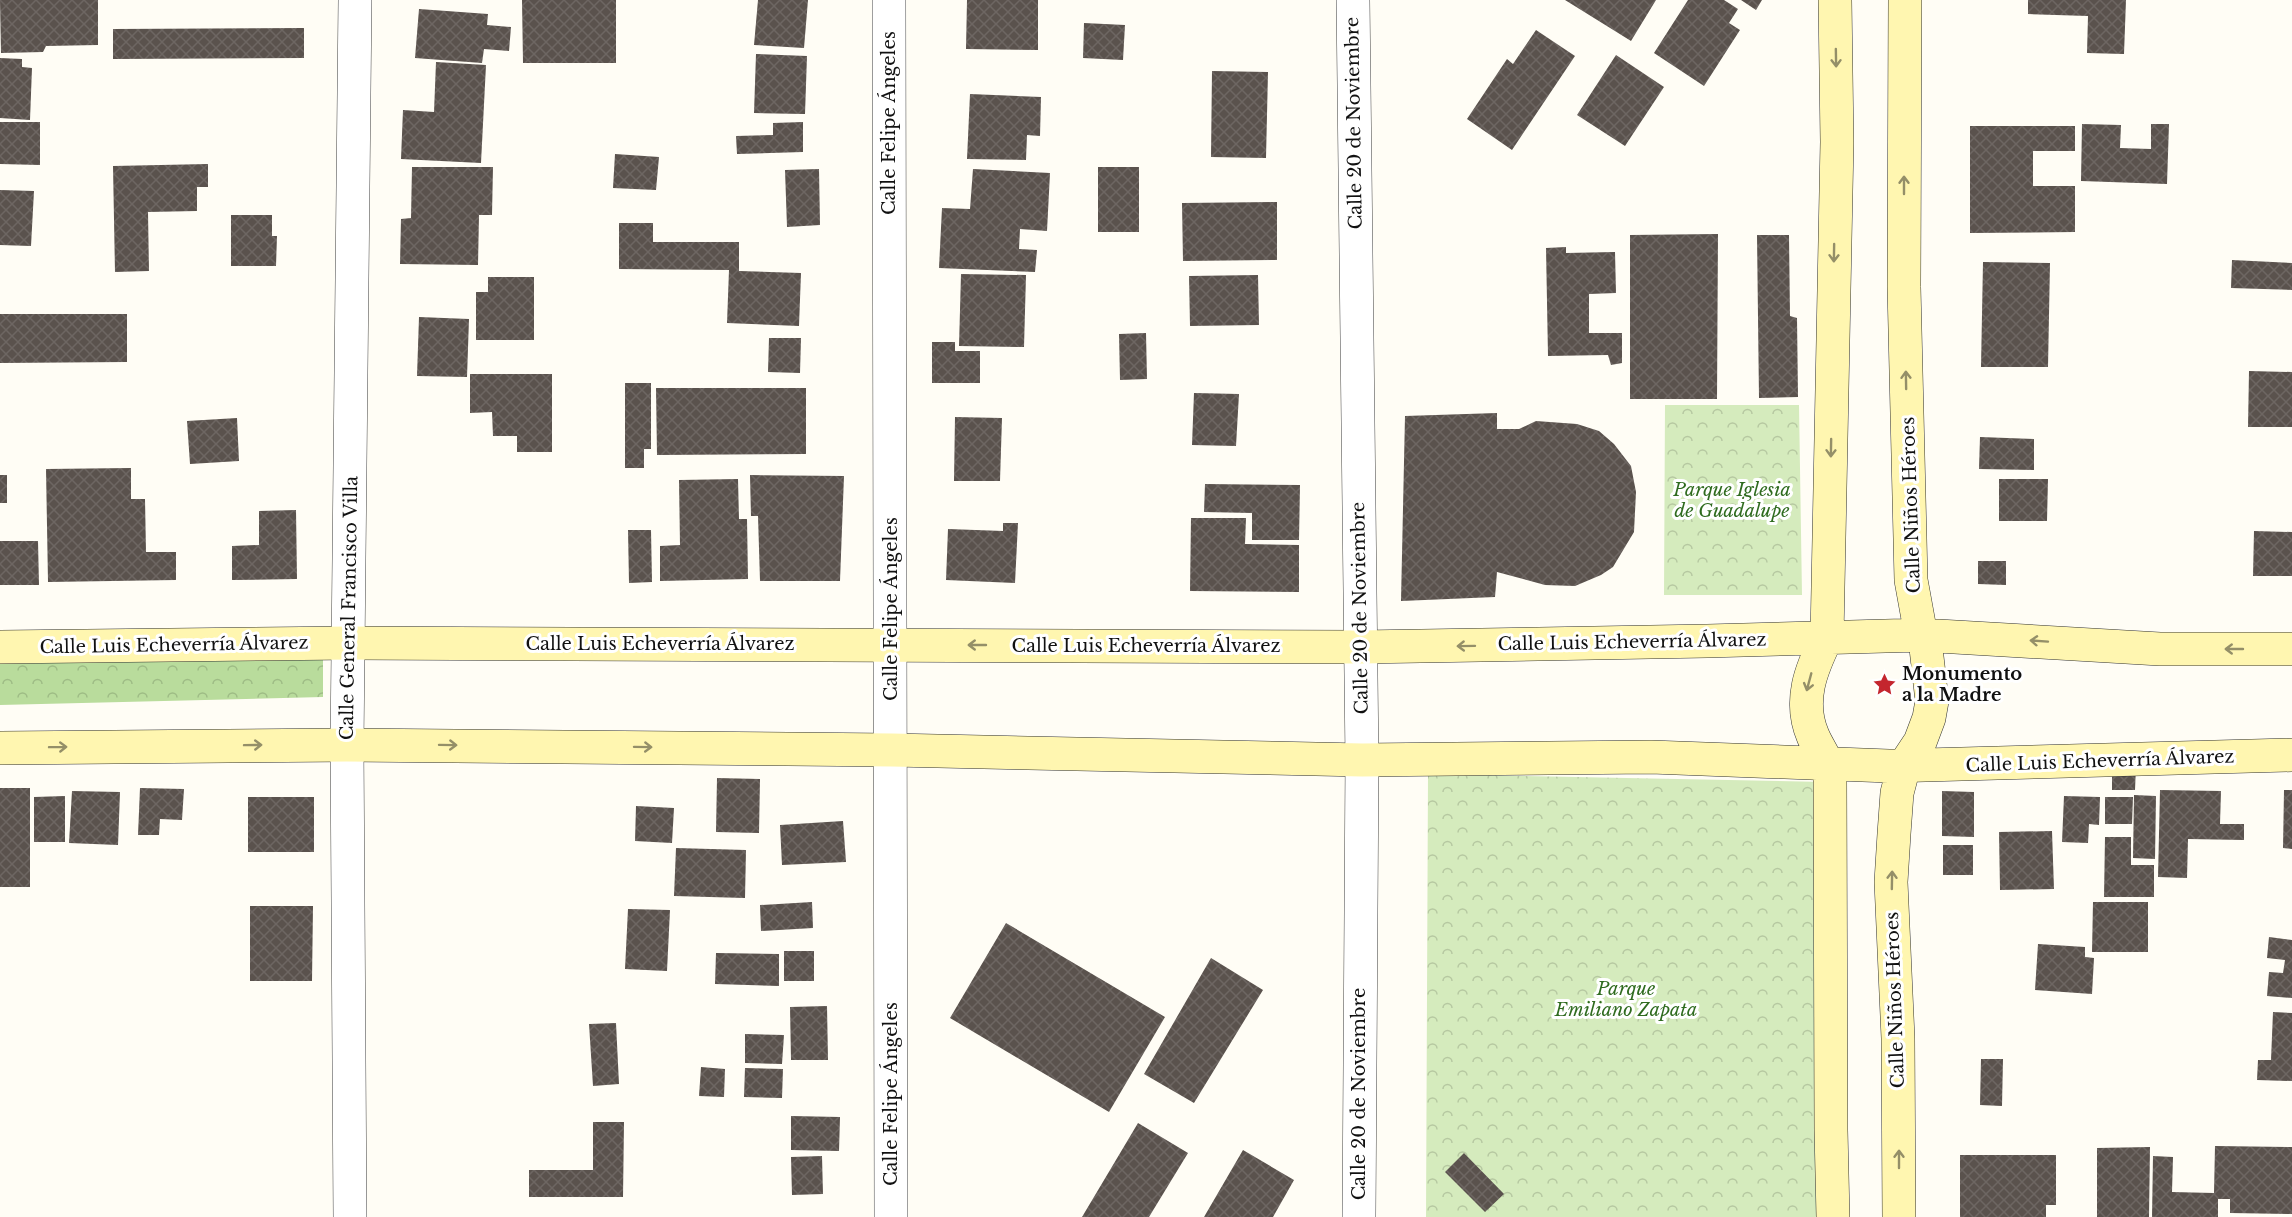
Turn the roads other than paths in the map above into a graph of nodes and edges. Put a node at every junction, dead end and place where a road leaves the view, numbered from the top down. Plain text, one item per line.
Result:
1 (355, 0) edge
2 (889, 0) edge
3 (1353, 0) edge
4 (1835, 0) edge
5 (1905, 0) edge
6 (1921, 634) junction
7 (1827, 637) junction
8 (349, 643) junction
9 (890, 644) junction
10 (0, 647) edge
11 (1361, 647) junction
12 (2292, 649) edge
13 (347, 745) junction
14 (0, 748) edge
15 (891, 750) junction
16 (2292, 755) edge
17 (1362, 760) junction
18 (1829, 764) junction
19 (1904, 766) junction
20 (350, 1217) edge
21 (891, 1217) edge
22 (1359, 1217) edge
23 (1833, 1217) edge
24 (1899, 1217) edge

1 - 8 street, Calle General Francisco Villa
2 - 9 street, Calle Felipe Ángeles
3 - 11 street, Calle 20 de Noviembre
4 -> 7 street
6 -> 5 street, Calle Niños Héroes
6 - 7 street, Calle Luis Echeverría Álvarez
12 -> 6 street, Calle Luis Echeverría Álvarez
6 - 19 street, Calle Niños Héroes
7 -> 11 street, Calle Luis Echeverría Álvarez
7 -> 18 street
8 - 9 street, Calle Luis Echeverría Álvarez
8 - 10 street, Calle Luis Echeverría Álvarez
8 - 13 street, Calle General Francisco Villa
11 -> 9 street, Calle Luis Echeverría Álvarez
9 - 15 street, Calle Felipe Ángeles
11 - 17 street, Calle 20 de Noviembre
14 -> 13 street, Calle Luis Echeverría Álvarez
13 -> 15 street, Calle Luis Echeverría Álvarez
13 - 20 street, Calle General Francisco Villa
15 - 17 street, Calle Luis Echeverría Álvarez
15 - 21 street, Calle Felipe Ángeles
16 - 19 street, Calle Luis Echeverría Álvarez
17 - 18 street, Calle Luis Echeverría Álvarez
17 - 22 street, Calle 20 de Noviembre
18 - 19 street, Calle Luis Echeverría Álvarez
18 - 23 street
24 -> 19 street, Calle Niños Héroes

